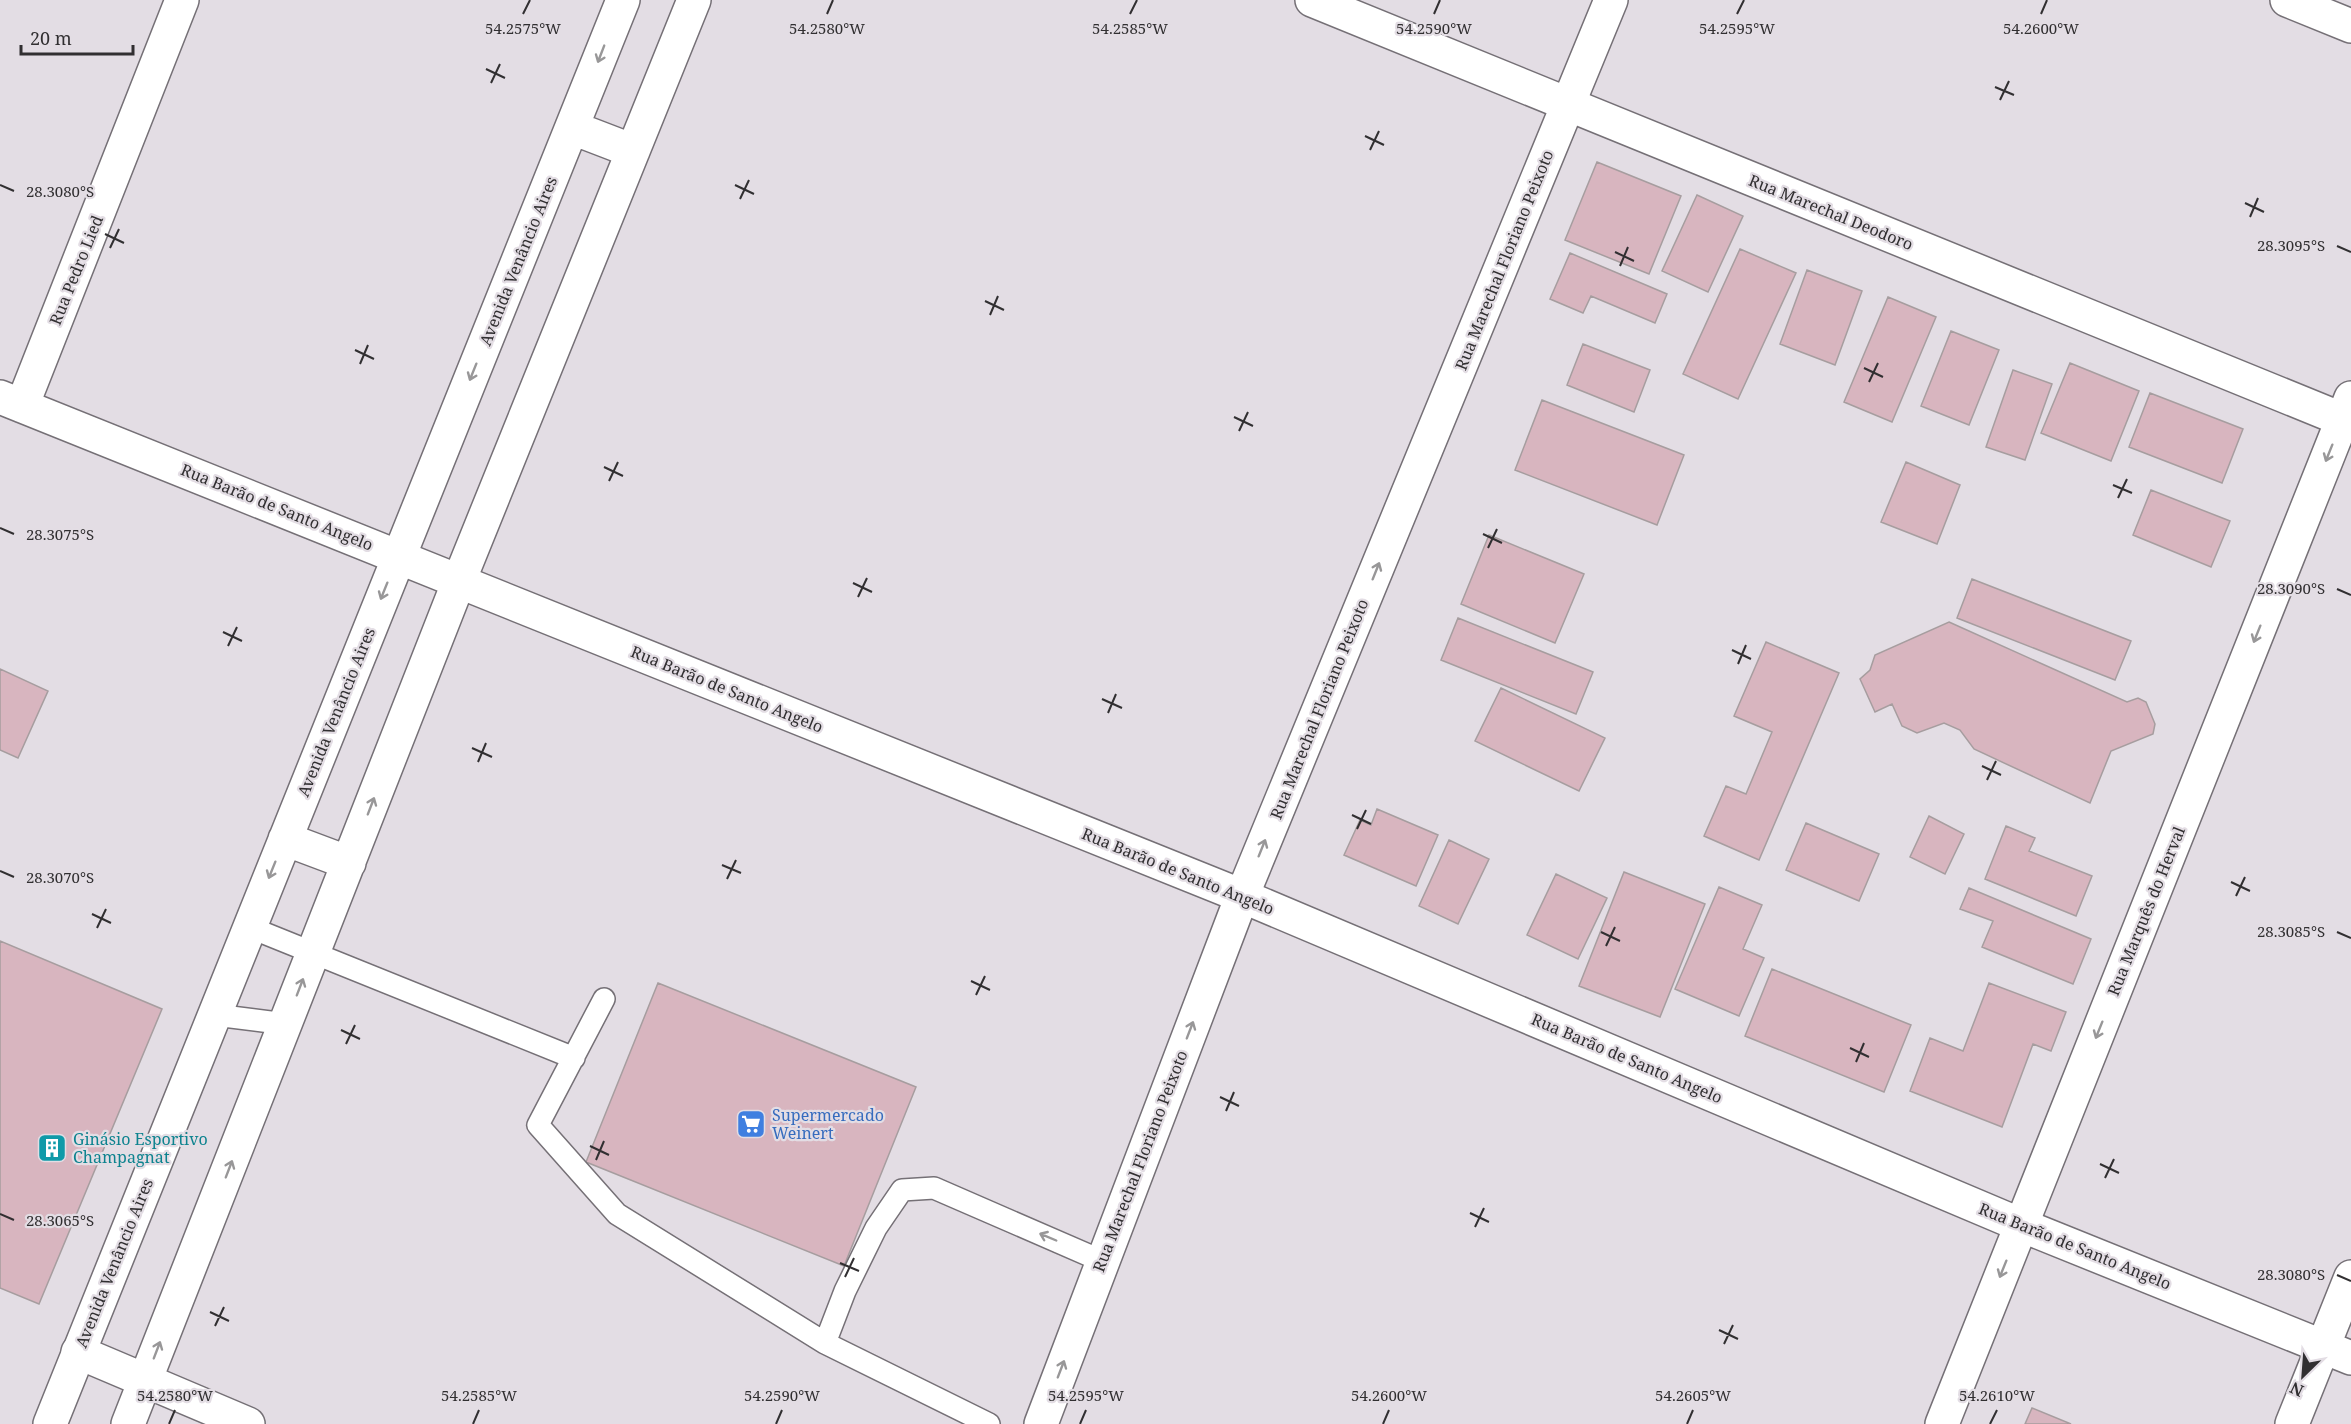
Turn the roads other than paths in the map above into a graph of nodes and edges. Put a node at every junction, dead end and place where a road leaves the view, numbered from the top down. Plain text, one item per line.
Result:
1 (182, 0) edge
2 (623, 0) edge
3 (694, 0) edge
4 (1312, 0) edge
5 (1611, 0) edge
6 (2287, 0) edge
7 (2351, 26) edge
8 (1567, 105) junction
9 (573, 128) junction
10 (633, 151) junction
11 (11, 401) edge
12 (2348, 414) edge
13 (398, 556) junction
14 (459, 581) junction
15 (285, 839) junction
16 (349, 863) junction
17 (1242, 896) junction
18 (249, 927) junction
19 (313, 953) junction
20 (604, 999) dead end
21 (215, 1015) junction
22 (286, 1024) junction
23 (574, 1058) junction
24 (2021, 1225) junction
25 (1102, 1261) junction
26 (2351, 1277) edge
27 (825, 1343) junction
28 (2337, 1352) edge
29 (78, 1353) junction
30 (145, 1382) junction
31 (50, 1424) edge
32 (128, 1424) edge
33 (248, 1424) edge
34 (989, 1424) edge
35 (1041, 1424) edge
36 (1942, 1424) edge
37 (2292, 1424) edge

1 - 11 street, Rua Pedro Lied
2 -> 9 street, Avenida Venâncio Aires
3 - 10 street
4 - 8 street, Rua Marechal Deodoro
5 - 8 street, Rua Marechal Floriano Peixoto
6 - 7 street
8 - 12 street, Rua Marechal Deodoro
17 -> 8 street, Rua Marechal Floriano Peixoto
9 - 10 street
9 -> 13 street, Avenida Venâncio Aires
10 - 14 street
11 - 13 street, Rua Barão de Santo Angelo
12 -> 24 street, Rua Marquês do Herval
13 - 14 street, Rua Barão de Santo Angelo
13 -> 15 street, Avenida Venâncio Aires
16 -> 14 street
14 - 17 street, Rua Barão de Santo Angelo
15 - 16 street
15 -> 18 street, Avenida Venâncio Aires
16 - 19 street
17 - 24 street, Rua Barão de Santo Angelo
25 -> 17 street, Rua Marechal Floriano Peixoto
18 - 19 lane
18 - 21 street, Avenida Venâncio Aires
22 -> 19 street
19 - 23 lane
20 - 23 lane
21 - 22 lane
21 - 29 street, Avenida Venâncio Aires
30 -> 22 street
23 - 27 lane
24 - 28 street, Rua Barão de Santo Angelo
24 -> 36 street, Rua Marquês do Herval
25 -> 27 lane
35 -> 25 street, Rua Marechal Floriano Peixoto
26 - 28 street
27 - 34 lane
28 - 37 street
29 - 30 street
29 - 31 street, Avenida Venâncio Aires
30 - 32 street
30 - 33 street

